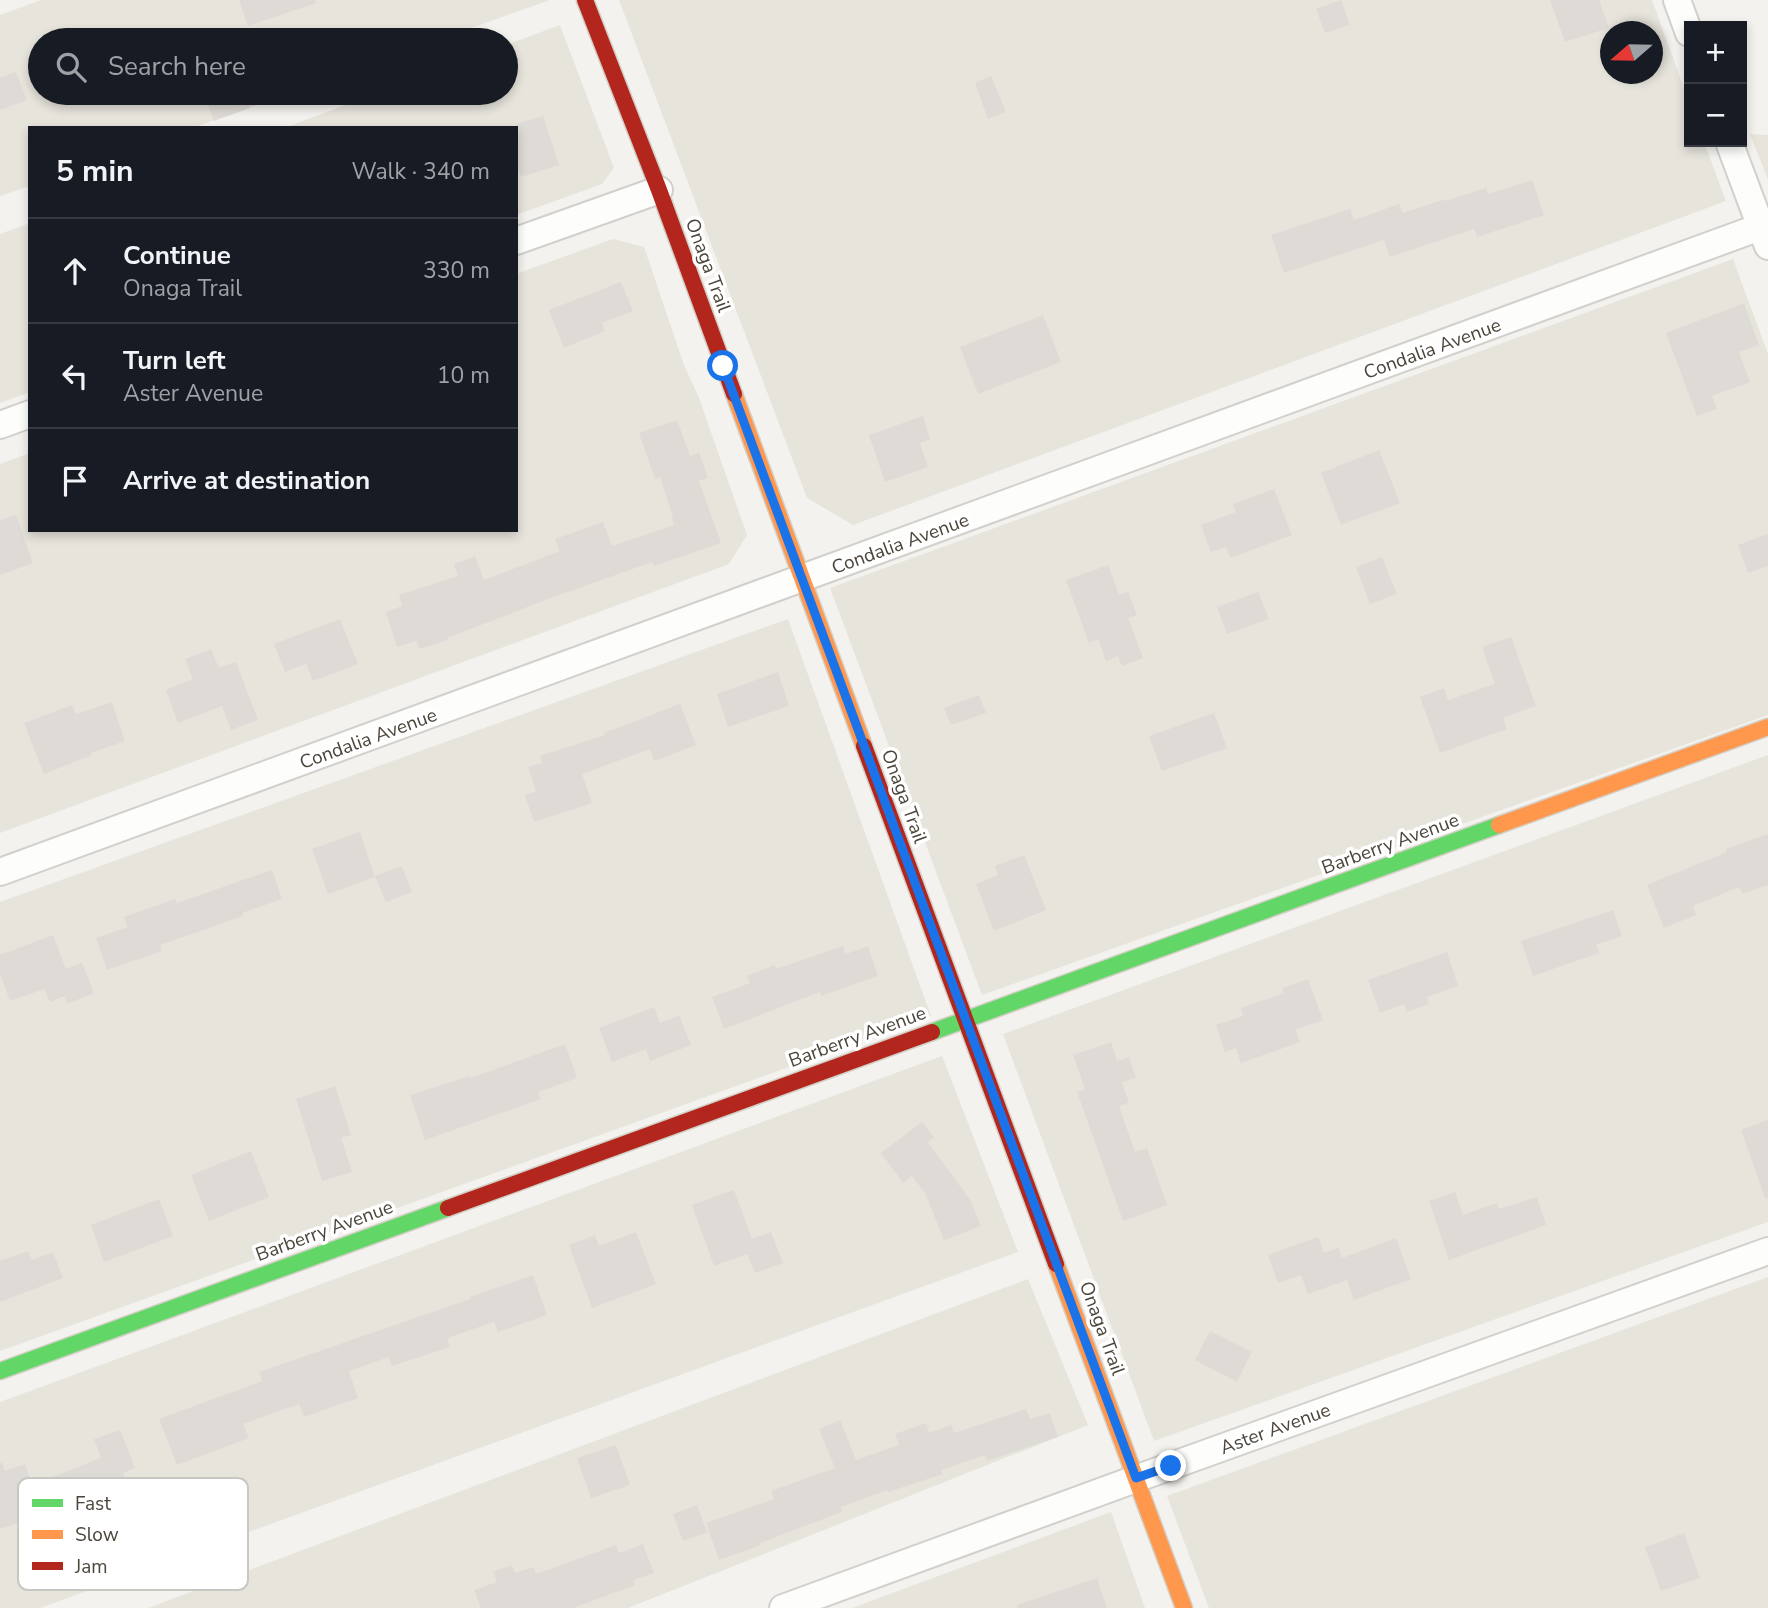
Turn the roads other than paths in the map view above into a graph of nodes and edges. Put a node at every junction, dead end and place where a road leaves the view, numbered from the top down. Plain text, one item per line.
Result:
1 (585, 0) edge
2 (1677, 0) edge
3 (1685, 21) edge
4 (1731, 147) edge
5 (659, 190) junction
6 (1764, 237) edge
7 (518, 240) edge
8 (28, 415) edge
9 (0, 425) edge
10 (802, 579) junction
11 (1768, 727) edge
12 (0, 872) edge
13 (965, 1019) junction
14 (1768, 1251) edge
15 (0, 1371) edge
16 (1136, 1478) junction
17 (783, 1608) edge
18 (1184, 1608) edge

1 - 5 street, Onaga Trail
2 - 3 street
4 - 6 street
5 - 7 street
5 - 10 street, Onaga Trail
6 - 10 street, Condalia Avenue
8 - 9 street
10 - 12 street, Condalia Avenue
10 - 13 street, Onaga Trail
11 - 13 street, Barberry Avenue
13 - 15 street, Barberry Avenue
13 - 16 street, Onaga Trail
14 - 16 street, Aster Avenue
16 - 17 street, Aster Avenue
16 - 18 street, Onaga Trail

